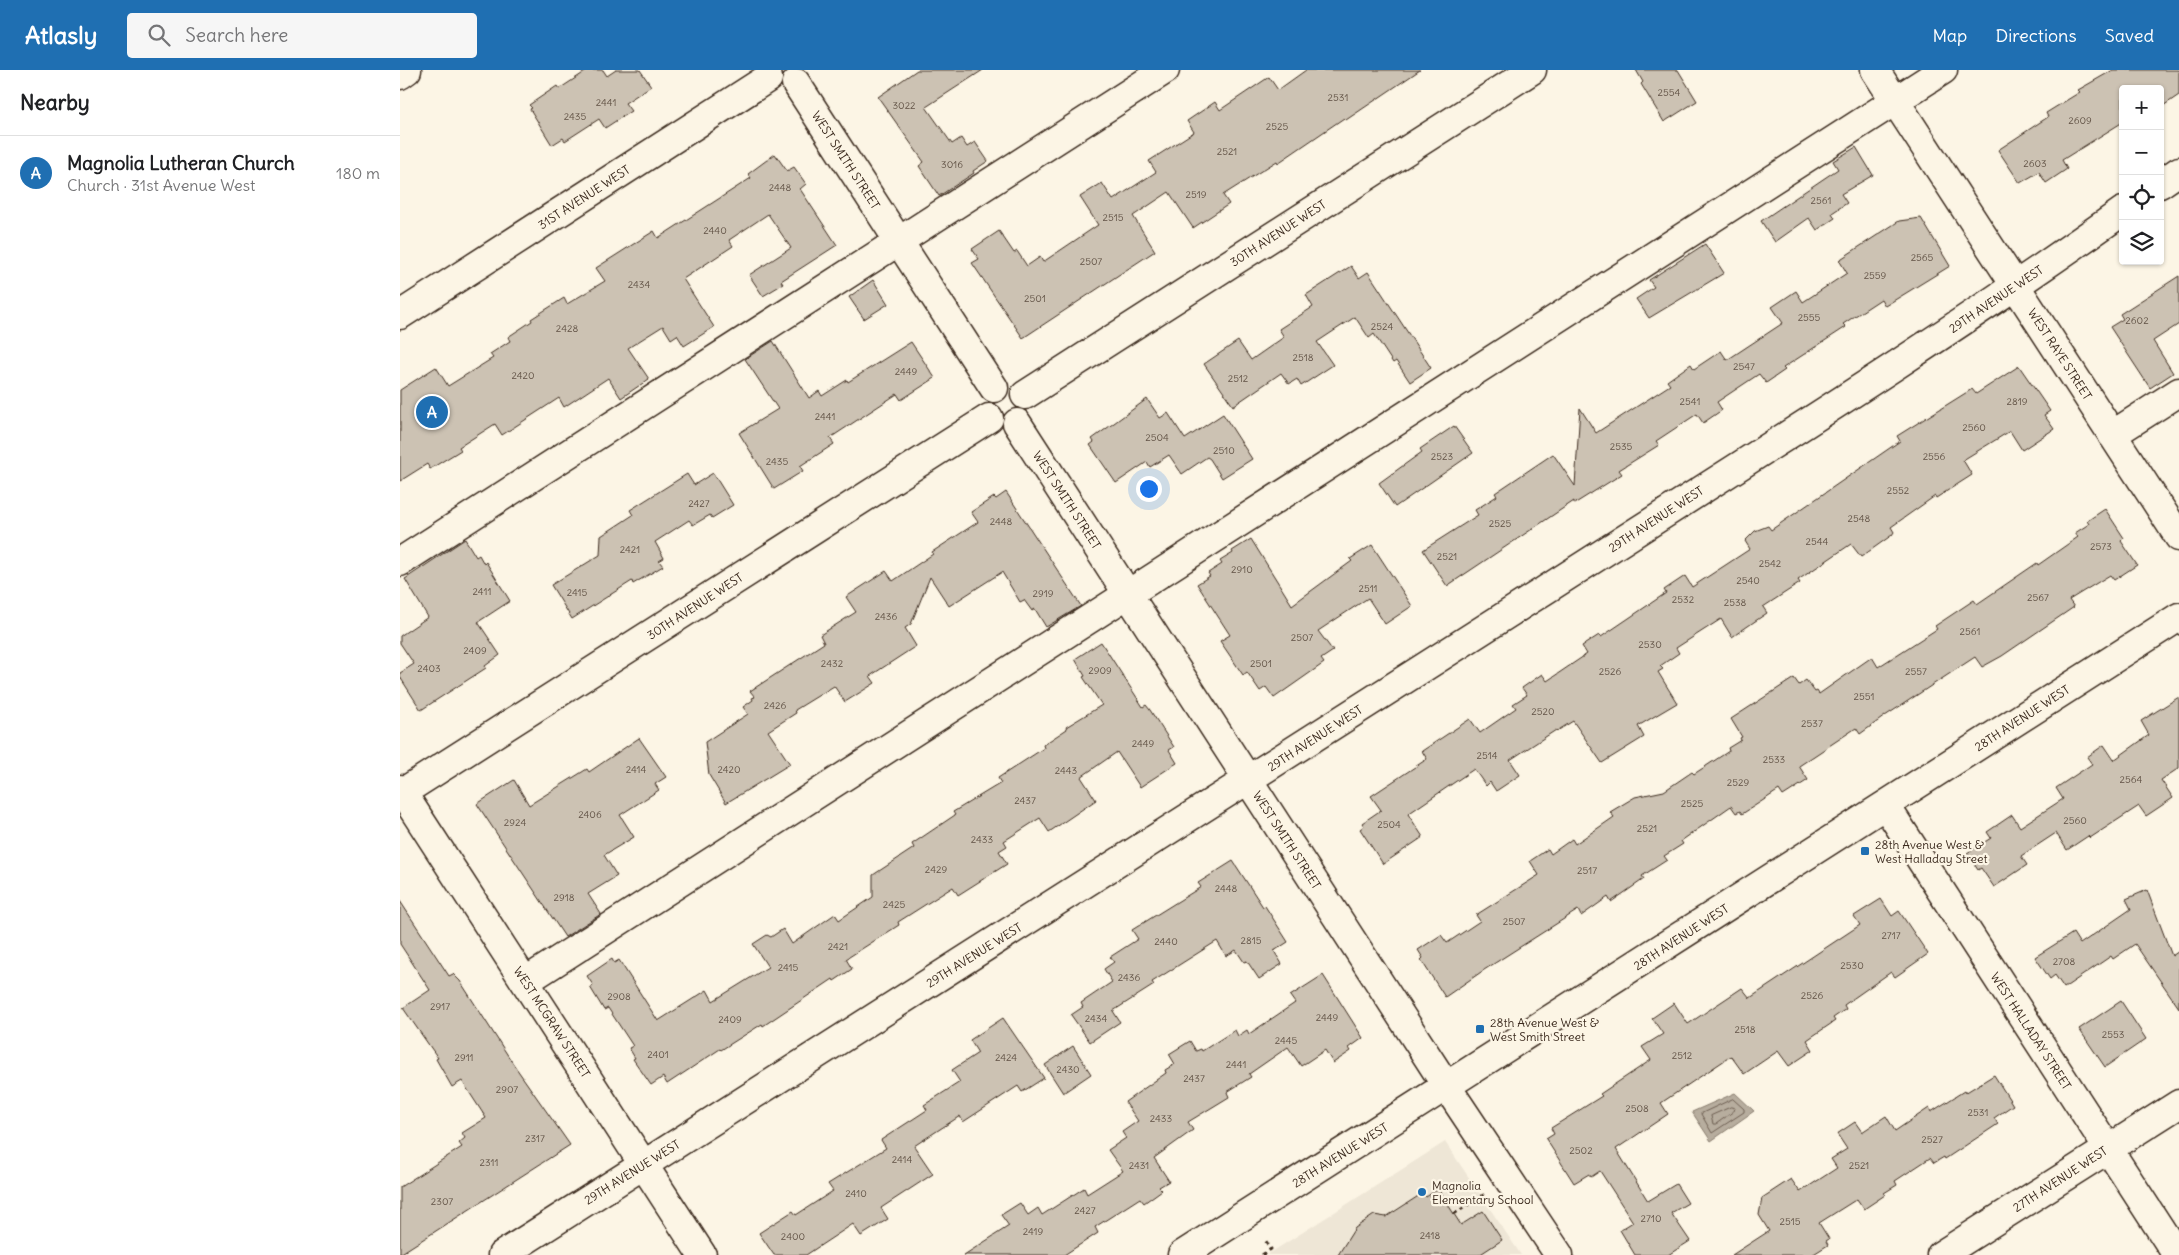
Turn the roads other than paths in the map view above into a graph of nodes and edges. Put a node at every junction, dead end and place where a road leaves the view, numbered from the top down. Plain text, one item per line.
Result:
1 (407, 70) edge
2 (1165, 70) edge
3 (1532, 70) edge
4 (1875, 70) edge
5 (1943, 70) edge
6 (400, 74) edge
7 (766, 74) edge
8 (800, 76) edge
9 (1896, 102) junction
10 (2179, 171) edge
11 (2164, 181) edge
12 (2119, 214) edge
13 (899, 242) junction
14 (2016, 287) junction
15 (400, 315) edge
16 (994, 388) junction
17 (2179, 392) edge
18 (1025, 395) junction
19 (990, 418) junction
20 (1017, 423) junction
21 (2112, 435) junction
22 (2179, 537) edge
23 (400, 562) edge
24 (1128, 595) junction
25 (2179, 617) edge
26 (1249, 781) junction
27 (401, 792) edge
28 (1886, 806) junction
29 (526, 981) junction
30 (1447, 1087) junction
31 (2179, 1104) edge
32 (2108, 1148) junction
33 (644, 1165) junction
34 (502, 1255) edge
35 (702, 1255) edge
36 (1182, 1255) edge
37 (1559, 1255) edge
38 (1941, 1255) edge
39 (2177, 1255) edge

1 - 6 street
2 - 13 street
3 - 18 street, 30TH AVENUE WEST
4 - 9 street, WEST RAYE STREET
5 - 9 street
7 - 8 street
7 - 15 street, 31ST AVENUE WEST
8 - 13 street, WEST SMITH STREET
9 - 14 street, WEST RAYE STREET
9 - 24 street
10 - 11 street
12 - 14 street, 29TH AVENUE WEST
13 - 16 street, WEST SMITH STREET
13 - 23 street
14 - 21 street, WEST RAYE STREET
14 - 26 street, 29TH AVENUE WEST
16 - 18 street
16 - 19 street
17 - 21 street
18 - 20 street
19 - 20 street
19 - 27 street, 30TH AVENUE WEST
20 - 24 street, WEST SMITH STREET
21 - 22 street, WEST RAYE STREET
24 - 26 street, WEST SMITH STREET
24 - 29 street
25 - 28 street, 28TH AVENUE WEST
26 - 30 street, WEST SMITH STREET
26 - 33 street, 29TH AVENUE WEST
27 - 29 street, WEST MCGRAW STREET
28 - 30 street, 28TH AVENUE WEST
28 - 32 street, WEST HALLADAY STREET
29 - 33 street, WEST MCGRAW STREET
30 - 36 street, 28TH AVENUE WEST
30 - 37 street, WEST SMITH STREET
31 - 32 street, 27TH AVENUE WEST
32 - 38 street, 27TH AVENUE WEST
32 - 39 street, WEST HALLADAY STREET
33 - 34 street, 29TH AVENUE WEST
33 - 35 street, WEST MCGRAW STREET

